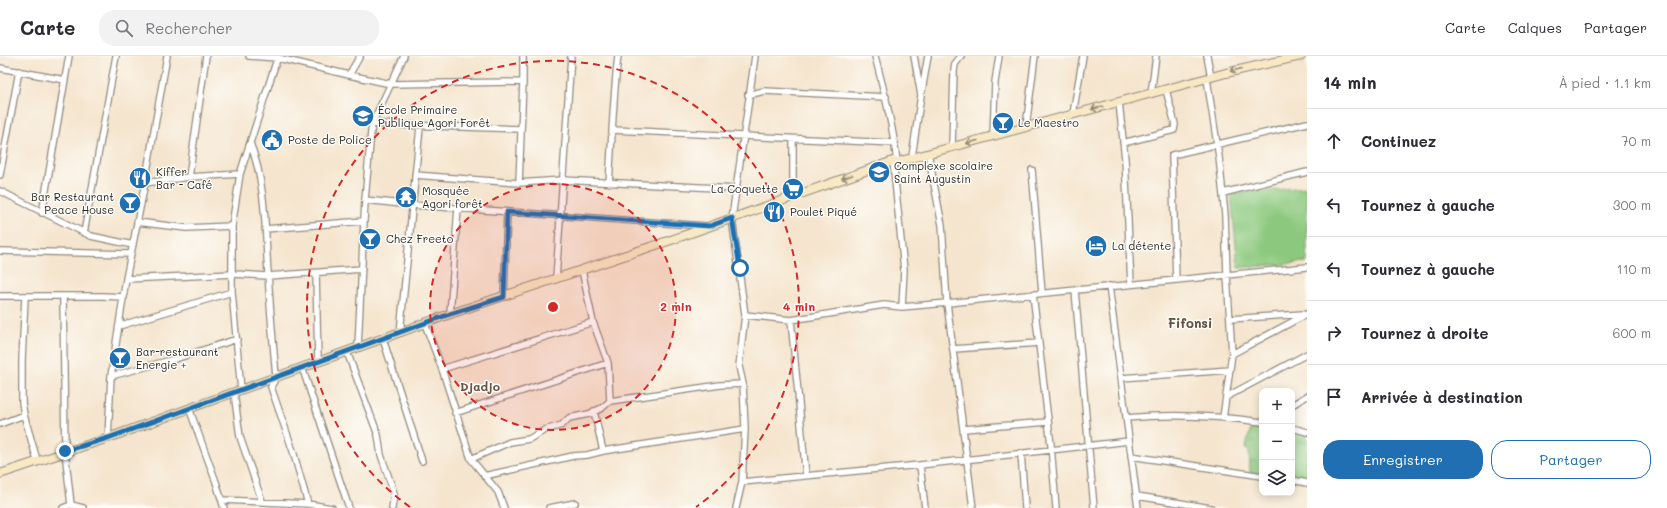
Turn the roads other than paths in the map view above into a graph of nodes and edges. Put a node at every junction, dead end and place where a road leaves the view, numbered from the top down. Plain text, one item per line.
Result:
1 (69, 56) edge
2 (116, 56) edge
3 (167, 56) edge
4 (206, 56) edge
5 (249, 56) edge
6 (360, 56) edge
7 (404, 56) edge
8 (523, 56) edge
9 (571, 56) edge
10 (618, 56) edge
11 (755, 56) edge
12 (875, 56) edge
13 (914, 56) edge
14 (928, 56) edge
15 (961, 56) edge
16 (999, 56) edge
17 (1035, 56) edge
18 (1083, 56) edge
19 (1156, 56) edge
20 (1207, 56) edge
21 (1301, 56) edge
22 (278, 57) edge
23 (0, 68) edge
24 (19, 71) junction
25 (349, 75) junction
26 (1209, 78) junction
27 (65, 80) junction
28 (523, 82) junction
29 (391, 84) junction
30 (1166, 90) junction
31 (1151, 94) junction
32 (748, 95) junction
33 (921, 95) junction
34 (886, 97) junction
35 (1119, 102) junction
36 (1073, 114) junction
37 (1307, 123) edge
38 (372, 124) junction
39 (420, 127) junction
40 (1026, 127) junction
41 (521, 129) junction
42 (613, 130) junction
43 (993, 136) junction
44 (743, 137) junction
45 (793, 139) junction
46 (250, 143) junction
47 (895, 143) junction
48 (1123, 143) junction
49 (1216, 145) junction
50 (952, 147) junction
51 (928, 153) junction
52 (912, 157) junction
53 (895, 161) junction
54 (1032, 170) dead end
55 (1307, 172) edge
56 (240, 174) junction
57 (415, 175) junction
58 (0, 176) edge
59 (189, 177) junction
60 (562, 180) junction
61 (609, 182) junction
62 (145, 183) junction
63 (519, 183) junction
64 (736, 188) junction
65 (0, 191) edge
66 (1223, 193) junction
67 (793, 196) junction
68 (365, 200) junction
69 (412, 205) junction
70 (458, 208) junction
71 (507, 212) junction
72 (42, 213) junction
73 (560, 215) junction
74 (732, 218) junction
75 (364, 221) junction
76 (137, 222) junction
77 (232, 226) junction
78 (710, 226) junction
79 (265, 230) junction
80 (84, 233) junction
81 (133, 245) junction
82 (0, 251) edge
83 (131, 254) junction
84 (1307, 267) edge
85 (362, 270) junction
86 (582, 270) junction
87 (316, 273) junction
88 (233, 274) junction
89 (1227, 275) junction
90 (268, 276) junction
91 (126, 279) junction
92 (556, 279) junction
93 (1176, 280) junction
94 (1131, 284) junction
95 (1109, 286) junction
96 (1075, 290) junction
97 (232, 292) junction
98 (1042, 293) junction
99 (1033, 294) junction
100 (0, 296) edge
101 (63, 296) junction
102 (25, 297) junction
103 (124, 297) junction
104 (504, 297) junction
105 (947, 303) junction
106 (902, 307) junction
107 (450, 314) junction
108 (1307, 314) edge
109 (745, 315) junction
110 (1230, 319) junction
111 (791, 320) junction
112 (593, 322) junction
113 (425, 324) junction
114 (119, 326) junction
115 (400, 333) junction
116 (237, 339) junction
117 (383, 339) junction
118 (1039, 343) junction
119 (358, 347) junction
120 (953, 349) junction
121 (347, 352) junction
122 (1232, 354) junction
123 (1307, 354) edge
124 (318, 362) junction
125 (608, 363) junction
126 (302, 367) junction
127 (442, 369) junction
128 (1230, 370) junction
129 (111, 376) junction
130 (276, 377) junction
131 (1121, 378) junction
132 (743, 384) junction
133 (237, 391) junction
134 (1307, 396) edge
135 (1226, 397) junction
136 (610, 401) junction
137 (1295, 403) edge
138 (189, 408) junction
139 (594, 411) junction
140 (456, 413) junction
141 (24, 416) junction
142 (1126, 418) junction
143 (1223, 418) junction
144 (1048, 422) junction
145 (1259, 422) edge
146 (0, 424) edge
147 (745, 429) junction
148 (964, 429) junction
149 (1295, 429) edge
150 (1307, 432) edge
151 (108, 438) junction
152 (1129, 441) junction
153 (1088, 446) junction
154 (1052, 450) junction
155 (65, 451) junction
156 (603, 451) junction
157 (1021, 453) junction
158 (1131, 456) junction
159 (470, 459) junction
160 (968, 459) junction
161 (37, 460) junction
162 (422, 461) dead end
163 (920, 465) junction
164 (0, 474) edge
165 (484, 476) junction
166 (806, 476) junction
167 (1259, 476) edge
168 (1295, 480) edge
169 (742, 482) junction
170 (1307, 482) edge
171 (1137, 496) junction
172 (222, 500) junction
173 (262, 501) junction
174 (575, 503) dead end
175 (308, 504) junction
176 (71, 505) junction
177 (1182, 506) edge
178 (63, 508) edge
179 (83, 508) edge
180 (224, 508) edge
181 (332, 508) edge
182 (349, 508) edge
183 (392, 508) edge
184 (504, 508) edge
185 (549, 508) edge
186 (736, 508) edge
187 (925, 508) edge
188 (973, 508) edge
189 (1025, 508) edge
190 (1056, 508) edge
191 (1094, 508) edge
192 (1138, 508) edge
193 (1211, 508) edge

1 - 27 street
2 - 80 street
3 - 62 street
4 - 59 street
5 - 22 street
6 - 25 street
7 - 29 street
8 - 28 street
9 - 60 street
10 - 42 street
11 - 32 street
12 - 34 street
13 - 33 street
14 - 33 street
15 - 50 street
16 - 43 street
17 - 40 street
18 - 36 street
19 - 31 street
20 - 26 street
21 -> 26 main road
22 - 25 street
22 - 46 street
23 - 24 street
24 - 27 street
24 - 58 street
25 - 29 street
26 - 30 main road
26 - 49 street
27 - 72 street
28 - 29 street
28 - 41 street
29 - 38 street
30 - 31 main road
30 - 48 street
31 - 35 main road
32 - 34 street
32 - 44 street
33 - 52 street
34 - 47 street
35 -> 36 main road
35 - 48 street
36 - 40 main road
37 - 49 street
38 - 39 street
38 - 68 street
39 - 41 street
39 - 57 street
40 - 43 main road
41 - 63 street
42 - 44 street
42 - 61 street
43 -> 50 main road
44 - 45 street
44 - 64 street
45 - 47 street
45 - 67 street
46 - 56 street
46 - 79 street
47 - 53 street
48 - 94 street
49 - 66 street
49 - 93 street
50 - 51 main road
51 - 52 main road
51 - 105 street
52 - 53 main road
53 -> 67 main road
53 - 106 street
54 - 98 street
55 - 66 street
56 - 59 street
56 - 77 street
57 - 63 street
57 - 69 street
59 - 62 street
60 - 61 street
60 - 63 street
60 - 73 street
61 - 64 street
62 - 76 street
64 - 74 street
65 - 72 street
66 - 89 street
67 - 74 main road
68 - 69 street
68 - 75 street
69 - 70 street
69 - 115 street
70 - 71 street
70 - 107 street
71 - 73 street
71 - 104 street
72 - 80 street
73 - 78 street
73 - 92 street
74 - 78 main road
74 - 109 street
75 - 79 street
75 - 85 street
76 - 77 street
76 - 81 street
77 - 88 street
78 - 86 main road
79 - 90 street
80 - 81 street
81 - 83 street
82 - 83 street
83 - 91 street
84 - 89 street
85 - 87 street
85 - 119 street
86 - 92 main road
86 - 112 street
87 - 90 street
87 - 124 street
88 - 90 street
88 - 91 street
88 - 97 street
89 - 93 street
89 - 110 street
90 - 130 street
91 - 103 street
92 - 104 main road
93 - 94 street
94 - 95 street
95 - 96 street
95 - 131 street
96 - 98 street
96 - 153 street
97 - 114 street
97 - 116 street
98 - 99 street
99 - 105 street
99 - 118 street
100 - 102 street
101 - 102 street
101 - 103 street
101 - 155 street
102 - 141 street
103 - 114 street
104 - 107 main road
105 - 106 street
105 - 120 street
106 - 111 street
107 - 113 main road
108 - 110 street
108 - 122 street
109 - 111 street
109 - 132 street
110 - 122 street
111 - 166 street
112 - 125 street
112 - 127 street
113 - 115 main road
113 - 127 street
114 - 129 street
115 - 117 main road
116 - 129 street
116 - 133 street
117 - 119 main road
117 - 162 street
118 - 120 street
118 - 144 street
119 - 121 main road
120 - 148 street
121 - 124 main road
121 - 183 street
122 - 128 street
123 - 135 street
124 - 126 main road
125 - 136 street
125 - 140 street
126 - 130 main road
126 - 182 street
127 - 140 street
128 - 131 street
128 - 135 street
129 - 151 street
130 - 133 main road
130 - 175 street
131 - 142 street
132 - 136 street
132 - 147 street
133 - 138 main road
133 - 173 street
134 - 137 street
135 - 143 street
136 - 139 street
138 - 151 main road
138 - 172 street
139 - 156 street
139 - 159 street
140 - 159 street
141 - 146 street
141 - 161 street
142 - 143 street
142 - 152 street
143 - 145 street
144 - 148 street
144 - 154 street
147 - 156 street
147 - 169 street
148 - 160 street
149 - 150 street
151 - 155 main road
152 - 153 street
152 - 158 street
153 - 154 street
153 - 191 street
154 - 157 street
154 - 190 street
155 - 161 main road
155 - 176 street
156 - 165 street
157 - 160 street
157 - 189 street
158 - 167 street
158 - 171 street
159 - 165 street
160 - 163 street
160 - 188 street
161 - 164 main road
163 - 166 street
163 - 187 street
165 - 184 street
166 - 169 street
168 - 170 street
169 - 186 street
171 - 177 street
171 - 192 street
172 - 173 street
172 - 180 street
173 - 175 street
174 - 185 street
175 - 181 street
176 - 178 street
176 - 179 street
177 - 193 street

